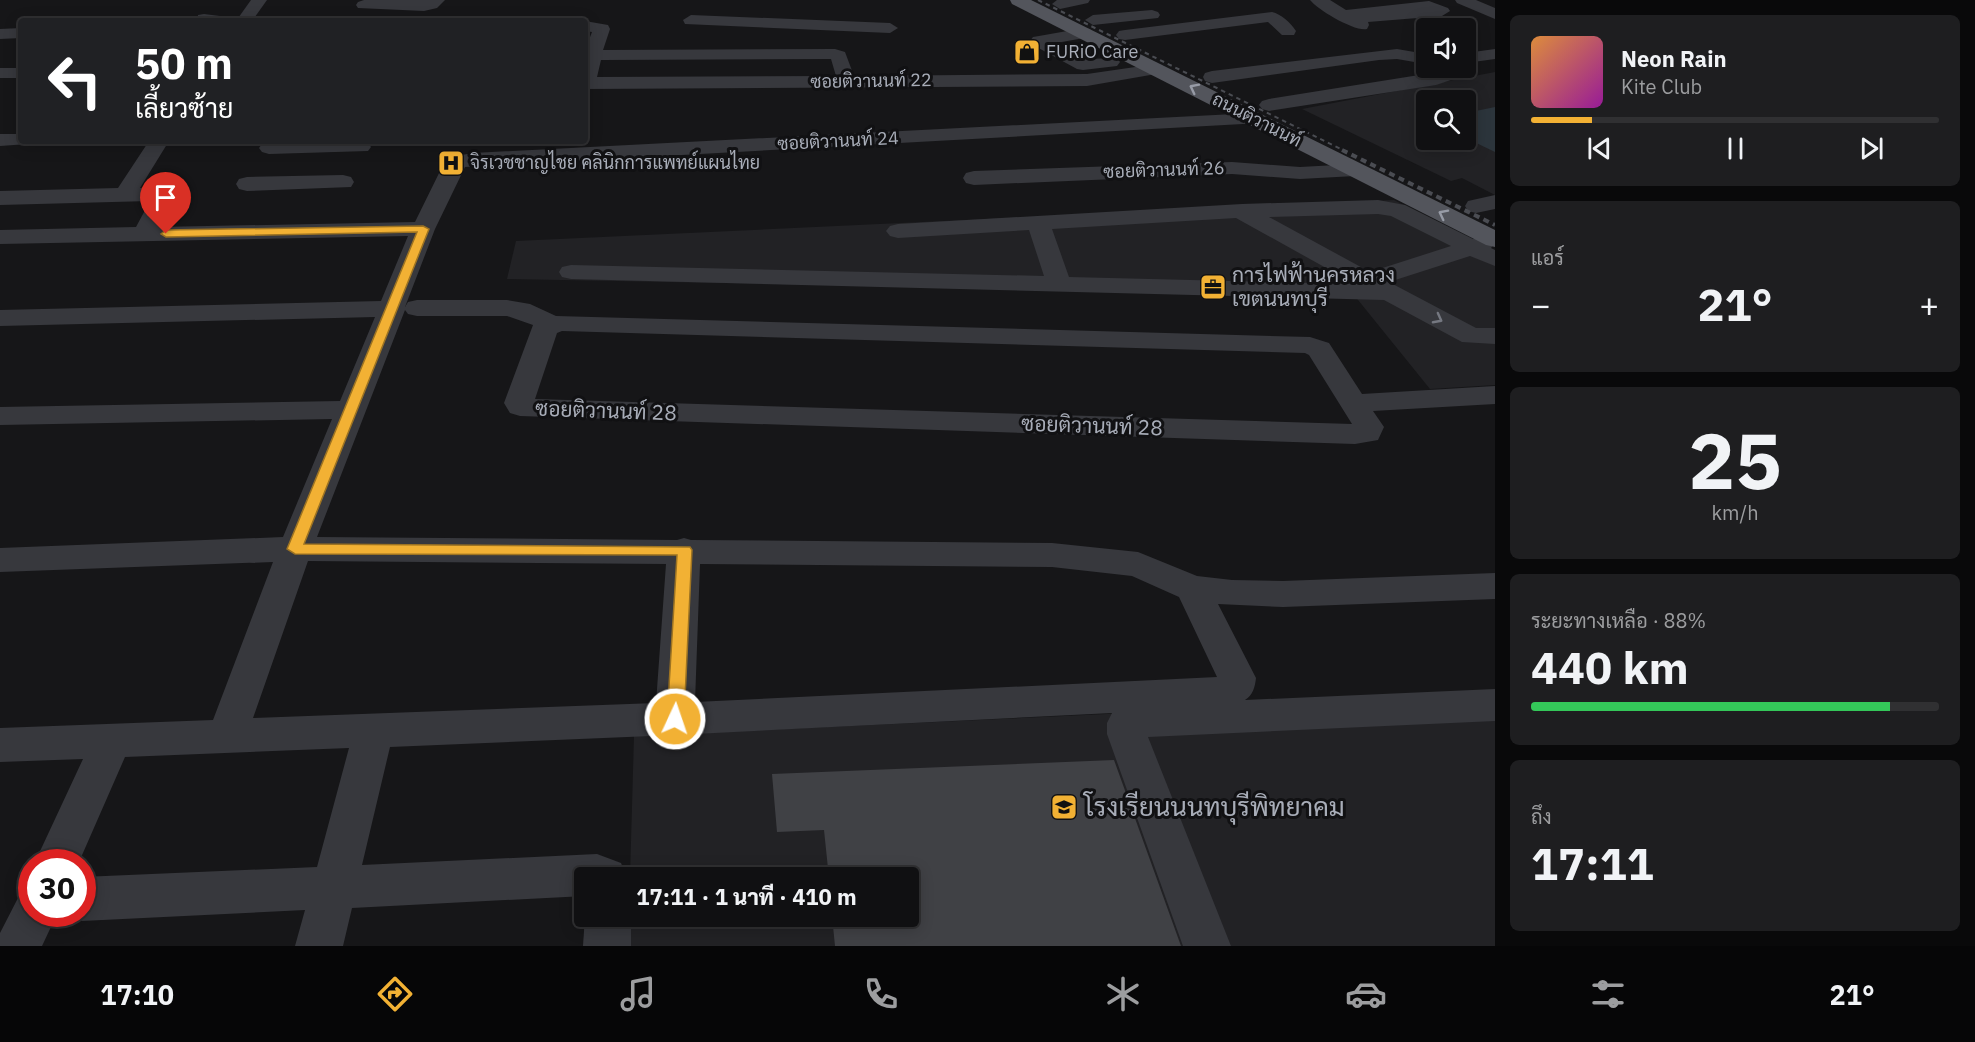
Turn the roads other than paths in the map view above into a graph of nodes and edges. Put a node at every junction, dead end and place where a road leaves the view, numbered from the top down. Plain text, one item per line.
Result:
1 (259, 0) edge
2 (437, 0) edge
3 (704, 0) edge
4 (1018, 0) edge
5 (1082, 0) edge
6 (1305, 0) edge
7 (1318, 0) edge
8 (1463, 0) edge
9 (1056, 2) edge
10 (366, 3) edge
11 (1344, 7) edge
12 (1266, 11) junction
13 (1495, 14) edge
14 (246, 18) edge
15 (356, 18) edge
16 (691, 20) junction
17 (1202, 26) junction
18 (588, 27) edge
19 (890, 28) dead end
20 (1409, 31) dead end
21 (1288, 32) dead end
22 (18, 33) edge
23 (0, 34) edge
24 (1125, 35) junction
25 (1375, 36) junction
26 (1087, 37) junction
27 (1230, 39) dead end
28 (673, 47) dead end
29 (590, 53) edge
30 (1064, 54) junction
31 (1495, 54) edge
32 (1416, 56) edge
33 (1476, 57) edge
34 (1127, 60) junction
35 (998, 61) dead end
36 (1156, 69) junction
37 (0, 73) edge
38 (18, 73) edge
39 (588, 73) edge
40 (1212, 77) junction
41 (1441, 78) edge
42 (1028, 79) junction
43 (847, 82) junction
44 (588, 83) edge
45 (1262, 112) junction
46 (1311, 125) dead end
47 (0, 140) edge
48 (18, 140) edge
49 (157, 144) edge
50 (272, 145) edge
51 (361, 147) dead end
52 (668, 149) junction
53 (771, 158) dead end
54 (1354, 170) junction
55 (974, 178) dead end
56 (343, 182) dead end
57 (124, 196) junction
58 (1455, 196) dead end
59 (0, 198) edge
60 (1489, 208) edge
61 (1242, 211) junction
62 (1038, 223) junction
63 (423, 229) junction
64 (898, 231) dead end
65 (143, 234) junction
66 (0, 237) edge
67 (1495, 241) edge
68 (1471, 246) junction
69 (1495, 258) edge
70 (571, 272) dead end
71 (1059, 284) junction
72 (1376, 286) junction
73 (405, 308) junction
74 (0, 318) edge
75 (552, 324) junction
76 (1495, 336) edge
77 (1495, 395) edge
78 (1355, 403) junction
79 (351, 410) junction
80 (0, 416) edge
81 (295, 549) junction
82 (684, 550) junction
83 (0, 560) edge
84 (1495, 586) edge
85 (1192, 588) junction
86 (1495, 705) edge
87 (675, 719) junction
88 (374, 730) junction
89 (227, 736) junction
90 (112, 741) junction
91 (0, 745) edge
92 (63, 849) edge
93 (574, 876) edge
94 (334, 887) junction
95 (96, 898) edge
96 (28, 927) edge
97 (608, 927) edge
98 (18, 946) edge
99 (319, 946) edge
100 (607, 946) edge
101 (1207, 946) edge

1 - 14 street
2 - 10 street
3 - 16 street
4 - 26 main road, ถนนติวานนท์
5 - 9 street
6 - 25 street
7 - 11 street
8 - 13 street
9 - 26 main road, ถนนติวานนท์
10 - 15 street
11 - 25 street
12 - 17 street
12 - 21 street
12 - 26 street
16 - 19 street
16 - 28 street
17 - 24 street
17 - 27 street
18 - 29 street
20 - 25 street
22 - 23 street
24 - 26 main road, ถนนติวานนท์
24 - 40 main road, ถนนติวานนท์
25 - 32 street
25 - 40 street
26 - 30 street
26 - 30 street
26 - 34 main road, ถนนติวานนท์
29 - 39 street
29 - 43 street
30 - 34 street
31 - 33 street
34 - 36 main road, ถนนติวานนท์
35 - 42 street
36 - 42 street, ซอยติวานนท์ 22
45 -> 36 main road, ถนนติวานนท์
37 - 38 street
40 - 45 main road, ถนนติวานนท์
41 - 45 street, ซอยติวานนท์ 24
42 - 43 street, ซอยติวานนท์ 22
43 - 44 street, ซอยติวานนท์ 22
45 - 46 main road, ถนนติวานนท์
45 - 52 street, ซอยติวานนท์ 24
45 - 54 main road, ถนนติวานนท์
47 - 48 street
49 - 57 street
50 - 51 street
50 - 56 street
52 - 53 street
52 - 63 street, ซอยติวานนท์ 24
54 - 55 street, ซอยติวานนท์ 26
67 -> 54 main road, ถนนติวานนท์
57 - 59 street
57 - 65 street
58 - 60 main road
61 - 62 street
61 - 68 street
61 - 72 street
62 - 64 street
62 - 71 street
63 - 65 street
63 - 73 street
65 - 66 street
67 - 68 street
68 - 69 street
68 - 72 street
70 - 71 street
71 - 72 street
72 -> 76 street
73 - 74 street
73 - 75 street
73 - 79 street
75 - 78 street, ซอยติวานนท์ 28
75 - 78 street, ซอยติวานนท์ 28
77 - 78 street
79 - 80 street
79 - 81 street
81 - 82 street
81 - 83 street
81 - 89 street
82 - 85 street
82 - 87 street
84 - 85 street
85 - 87 street
86 - 101 street
87 - 88 street
88 - 89 street
88 - 94 street
89 - 90 street
90 - 91 street
90 - 92 street
93 - 94 street
94 - 95 street
94 - 99 street
96 - 98 street
97 - 100 street

